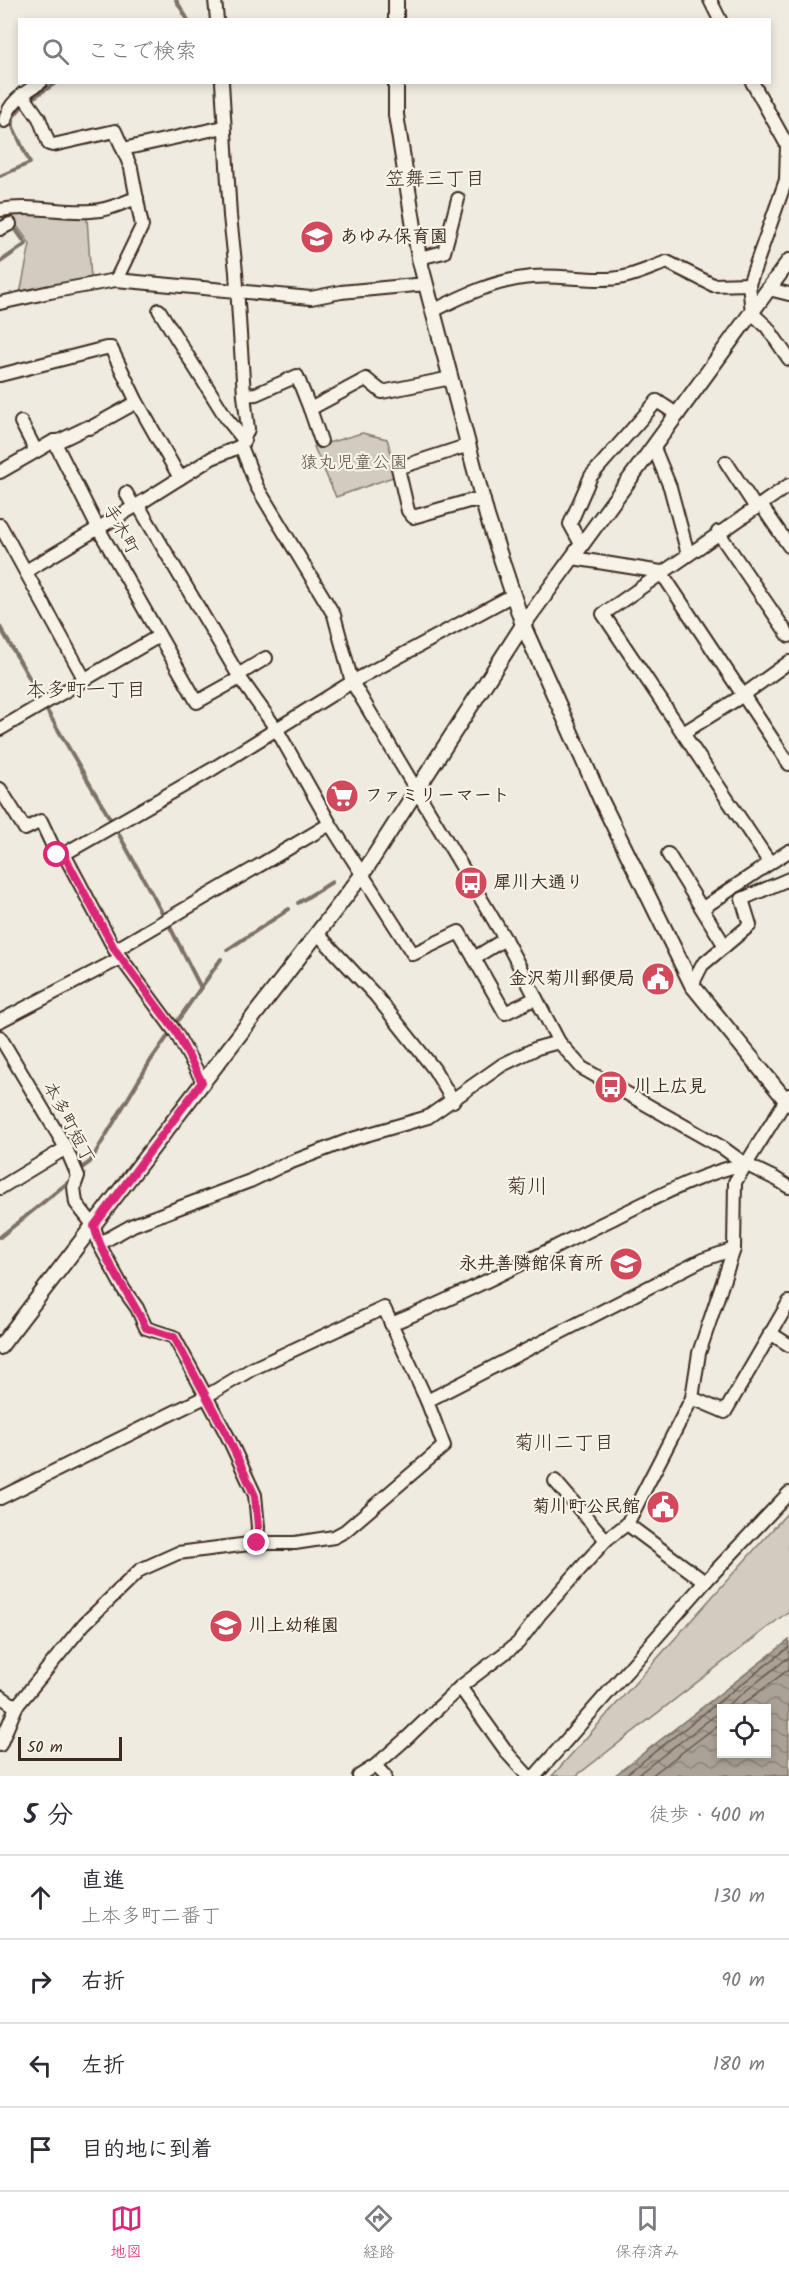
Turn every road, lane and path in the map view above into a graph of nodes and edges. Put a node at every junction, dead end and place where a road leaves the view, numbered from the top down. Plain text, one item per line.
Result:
1 (396, 0) edge
2 (710, 0) edge
3 (396, 18) edge
4 (719, 18) edge
5 (38, 84) edge
6 (222, 84) edge
7 (396, 84) edge
8 (753, 84) edge
9 (22, 94) junction
10 (4, 121) dead end
11 (224, 127) junction
12 (788, 144) edge
13 (123, 150) junction
14 (137, 198) junction
15 (459, 199) dead end
16 (0, 210) edge
17 (419, 258) junction
18 (789, 261) edge
19 (116, 280) junction
20 (426, 284) junction
21 (749, 284) junction
22 (769, 289) junction
23 (238, 292) junction
24 (789, 294) edge
25 (0, 303) edge
26 (159, 310) dead end
27 (433, 311) junction
28 (752, 313) junction
29 (789, 359) edge
30 (0, 375) edge
31 (451, 378) junction
32 (244, 395) junction
33 (137, 402) junction
34 (310, 409) junction
35 (678, 415) junction
36 (21, 422) dead end
37 (54, 441) junction
38 (321, 441) dead end
39 (243, 443) junction
40 (468, 445) junction
41 (654, 448) junction
42 (36, 451) junction
43 (726, 462) dead end
44 (0, 472) edge
45 (180, 478) junction
46 (789, 485) edge
47 (126, 493) dead end
48 (484, 501) junction
49 (136, 506) junction
50 (759, 506) junction
51 (0, 525) edge
52 (99, 528) junction
53 (718, 532) junction
54 (582, 546) junction
55 (789, 546) edge
56 (688, 554) junction
57 (573, 558) junction
58 (26, 571) junction
59 (661, 572) junction
60 (513, 595) junction
61 (523, 624) junction
62 (159, 636) junction
63 (789, 636) edge
64 (266, 658) dead end
65 (789, 662) edge
66 (239, 676) junction
67 (85, 680) junction
68 (352, 682) junction
69 (742, 696) junction
70 (0, 729) edge
71 (277, 730) junction
72 (683, 733) junction
73 (789, 764) edge
74 (0, 789) edge
75 (418, 790) junction
76 (330, 824) junction
77 (789, 851) edge
78 (668, 854) dead end
79 (64, 855) junction
80 (770, 863) junction
81 (362, 875) junction
82 (789, 879) edge
83 (703, 908) junction
84 (317, 933) junction
85 (505, 939) junction
86 (725, 946) junction
87 (118, 954) junction
88 (474, 958) junction
89 (692, 985) junction
90 (536, 998) junction
91 (0, 1021) edge
92 (0, 1037) edge
93 (560, 1042) junction
94 (202, 1082) junction
95 (788, 1100) edge
96 (453, 1101) junction
97 (66, 1148) junction
98 (745, 1164) junction
99 (789, 1187) edge
100 (0, 1188) edge
101 (94, 1226) junction
102 (99, 1244) junction
103 (734, 1249) junction
104 (789, 1302) edge
105 (392, 1324) junction
106 (770, 1333) junction
107 (789, 1345) edge
108 (0, 1347) edge
109 (205, 1397) junction
110 (692, 1398) junction
111 (427, 1401) junction
112 (555, 1481) dead end
113 (789, 1493) edge
114 (0, 1497) edge
115 (627, 1524) junction
116 (606, 1540) junction
117 (257, 1543) junction
118 (705, 1582) junction
119 (460, 1687) junction
120 (0, 1696) edge
121 (16, 1707) junction
122 (0, 1745) edge
123 (375, 1766) junction
124 (359, 1776) edge
125 (385, 1776) edge
126 (528, 1776) edge
127 (535, 1776) edge

1 - 3 street
2 - 4 street
5 - 9 street
6 - 11 street
7 - 17 street
8 - 12 street
9 - 10 street
9 - 13 street
11 - 13 street
11 - 23 street
12 - 21 street
13 - 14 street
14 - 16 street
14 - 19 street
15 - 17 street
17 - 20 street
18 - 22 street
19 - 23 street
19 - 25 street
20 - 23 street
20 - 27 street
21 - 27 street
21 - 28 street
22 - 24 street
22 - 28 street
23 - 32 street
26 - 39 street
27 - 31 street
28 - 29 street
28 - 35 street
30 - 33 street
31 - 34 street
31 - 40 street
32 - 34 street
32 - 39 street
33 - 37 street
33 - 45 street
34 - 38 street
35 - 41 street
35 - 54 street
36 - 42 street
37 - 42 street
37 - 52 street, 手木町
39 - 45 street
39 - 68 street
40 - 48 street
40 - 48 street
41 - 54 street
41 - 56 street
42 - 44 street
43 - 50 street
45 - 49 street
46 - 50 street
47 - 49 street
48 - 60 street
49 - 52 street
49 - 66 street
50 - 53 street
50 - 55 street
51 - 58 street
52 - 58 street
52 - 62 street, 手木町
53 - 56 street
53 - 63 street
54 - 57 street
56 - 59 street
57 - 59 street
57 - 61 street
58 - 67 street
59 - 69 street
59 - 72 street
60 - 61 street
60 - 68 street
61 - 75 street
61 - 89 street
62 - 66 street, 手木町
62 - 67 street
64 - 66 street
65 - 69 street
66 - 71 street
67 - 70 street
68 - 71 street
68 - 75 street
69 - 72 street
69 - 73 street
71 - 76 street
71 - 79 street
72 - 80 street
74 - 79 street
75 - 81 street
75 - 85 street
76 - 81 street
76 - 87 street
77 - 80 street
78 - 83 street
79 - 87 street
80 - 83 street
81 - 84 street
81 - 88 street
82 - 86 street
83 - 86 street
84 - 94 street
84 - 96 street
85 - 88 street
85 - 90 street
86 - 89 street
87 - 91 street
87 - 94 street
88 - 90 street
89 - 95 street
90 - 93 street
92 - 97 street, 本多町短丁
93 - 96 street
93 - 98 street
94 - 101 street
95 - 98 street
96 - 102 street
97 - 100 street
97 - 101 street, 本多町短丁
98 - 99 street
98 - 103 street
98 - 105 street
101 - 102 street
101 - 108 street
102 - 109 street
103 - 110 street
103 - 111 street
104 - 106 street
105 - 109 street
105 - 111 street
106 - 107 street
106 - 110 street
109 - 114 street
109 - 117 street
110 - 115 street
111 - 117 street
112 - 116 street
113 - 118 street
115 - 116 street
115 - 118 street
116 - 119 street
117 - 121 street
118 - 127 street
119 - 123 street
119 - 126 street
120 - 121 street
121 - 122 street
123 - 124 street
123 - 125 street

